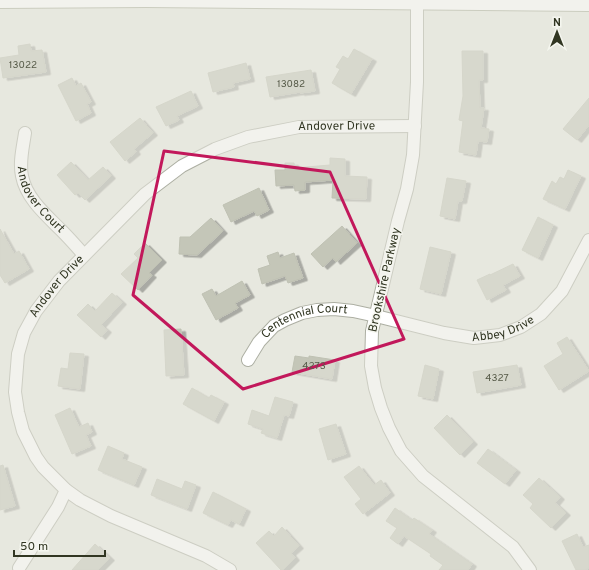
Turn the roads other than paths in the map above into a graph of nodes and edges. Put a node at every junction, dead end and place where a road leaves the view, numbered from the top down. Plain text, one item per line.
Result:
1 (0, 2) edge
2 (417, 2) edge
3 (589, 5) edge
4 (415, 126) junction
5 (25, 133) dead end
6 (589, 240) edge
7 (84, 255) junction
8 (376, 316) junction
9 (248, 360) dead end
10 (66, 490) junction
11 (19, 568) dead end
12 (230, 570) edge
13 (530, 570) edge

1 - 2 street
2 - 3 street
2 - 4 street, Brookshire Parkway
4 - 7 street, Andover Drive
4 - 8 street, Brookshire Parkway
5 - 7 street, Andover Court
6 - 8 street, Abbey Drive
7 - 10 street, Andover Drive
8 - 9 street, Centennial Court
8 - 13 street, Brookshire Parkway
10 - 11 street
10 - 12 street, Andover Drive

